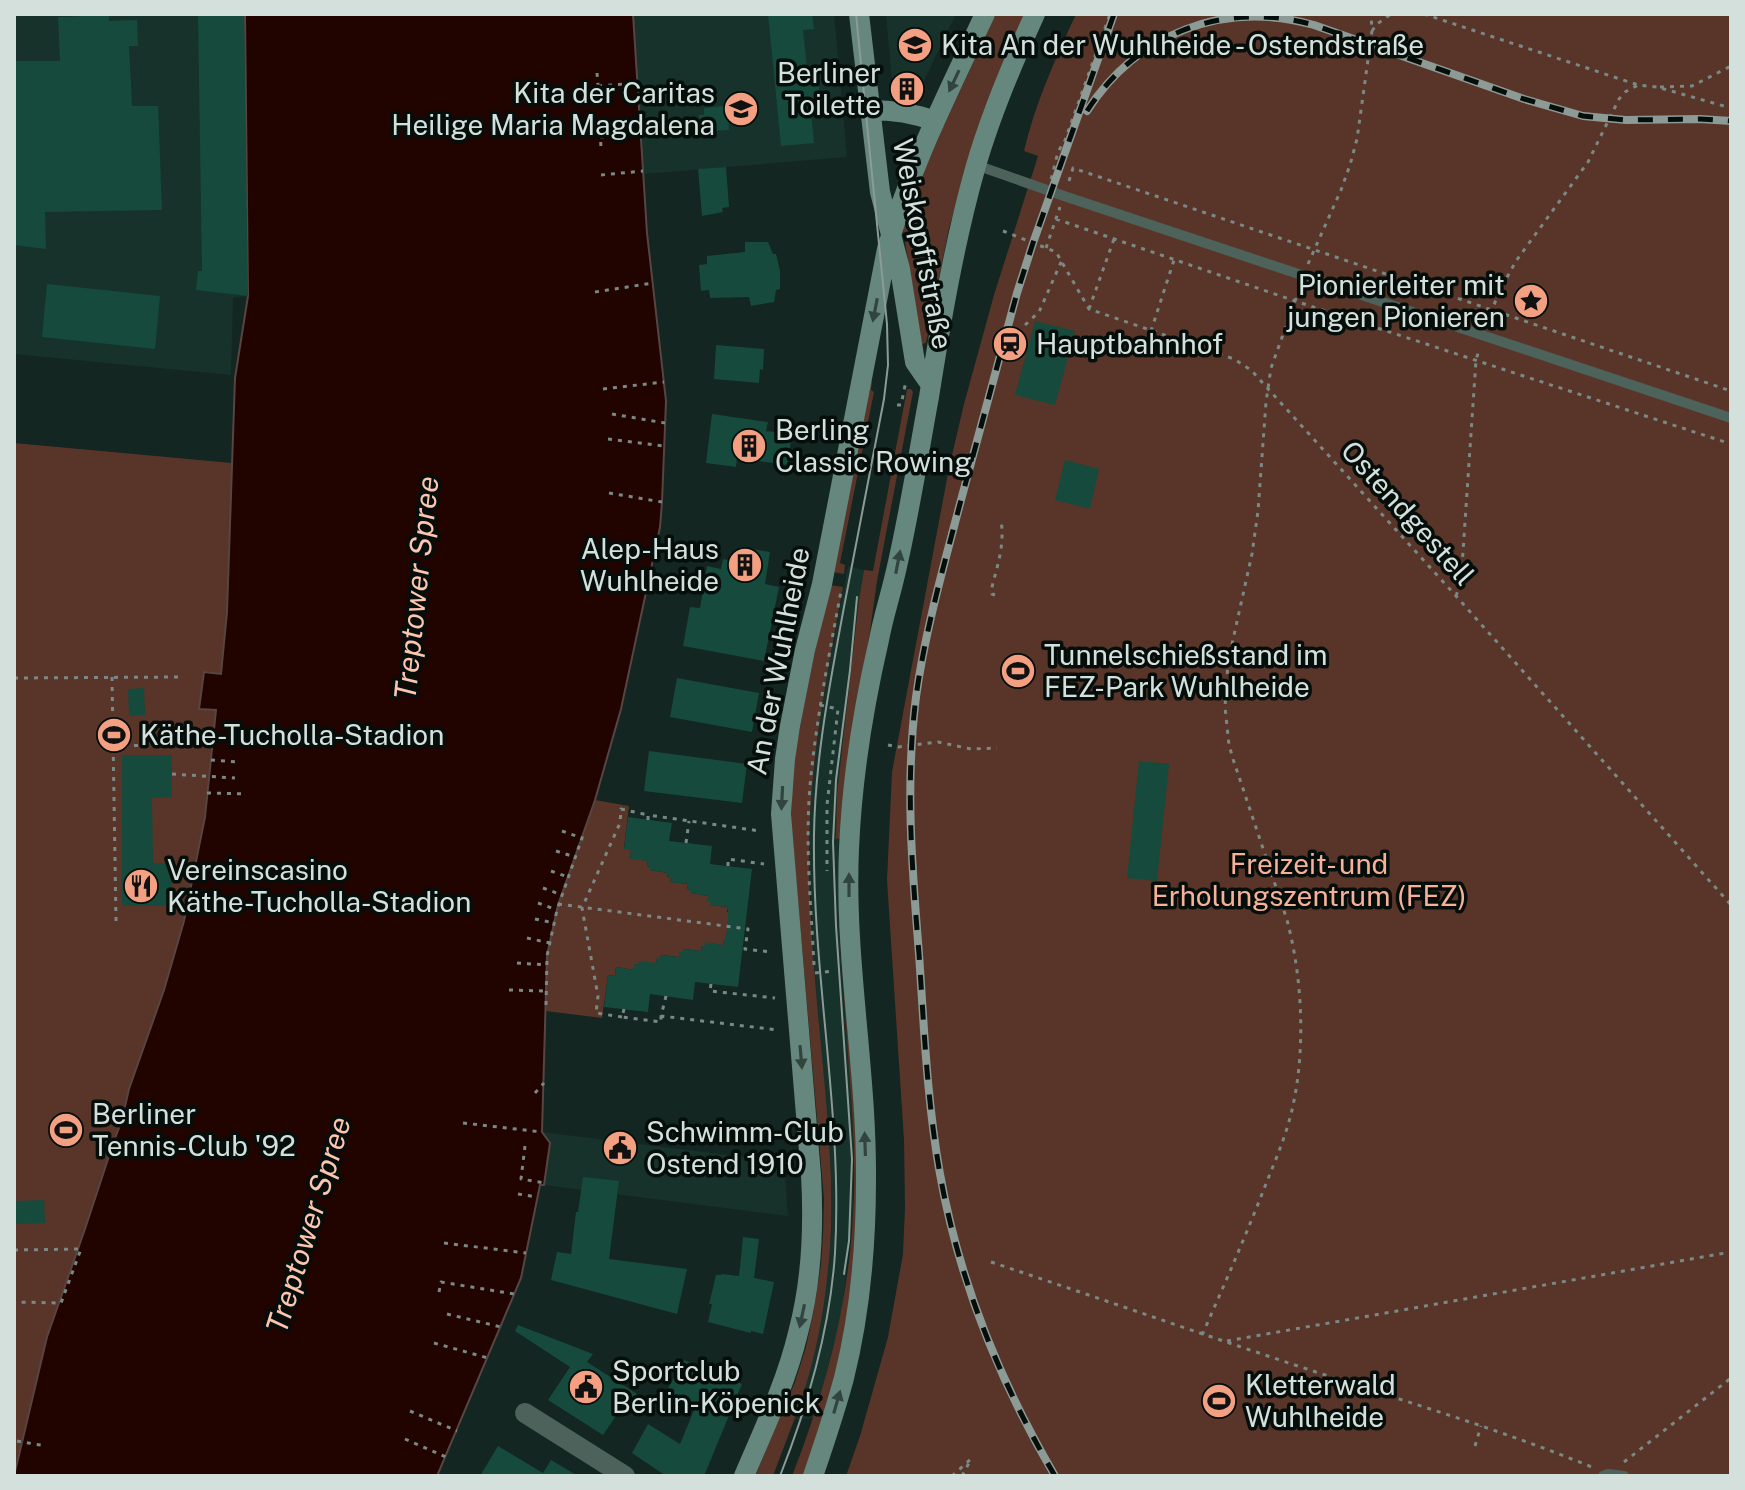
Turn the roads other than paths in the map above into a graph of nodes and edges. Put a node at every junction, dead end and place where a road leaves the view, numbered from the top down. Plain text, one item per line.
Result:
1 (859, 14) edge
2 (985, 14) edge
3 (1035, 14) edge
4 (870, 110) junction
5 (935, 121) junction
6 (976, 165) junction
7 (891, 234) junction
8 (931, 385) junction
9 (1731, 418) edge
10 (525, 1413) dead end
11 (1606, 1475) edge
12 (625, 1476) edge
13 (744, 1476) edge
14 (813, 1476) edge
15 (1624, 1476) edge

1 - 4 main road, Weiskopffstraße
2 -> 5 main road, An der Wuhlheide
3 - 6 main road
4 - 5 main road, Weiskopffstraße
4 - 7 main road, Weiskopffstraße
5 - 7 main road, An der Wuhlheide
6 - 8 main road
6 - 9 lane
7 - 8 main road, Weiskopffstraße
7 -> 13 main road, An der Wuhlheide
14 -> 8 main road
10 - 12 street
11 - 15 lane

